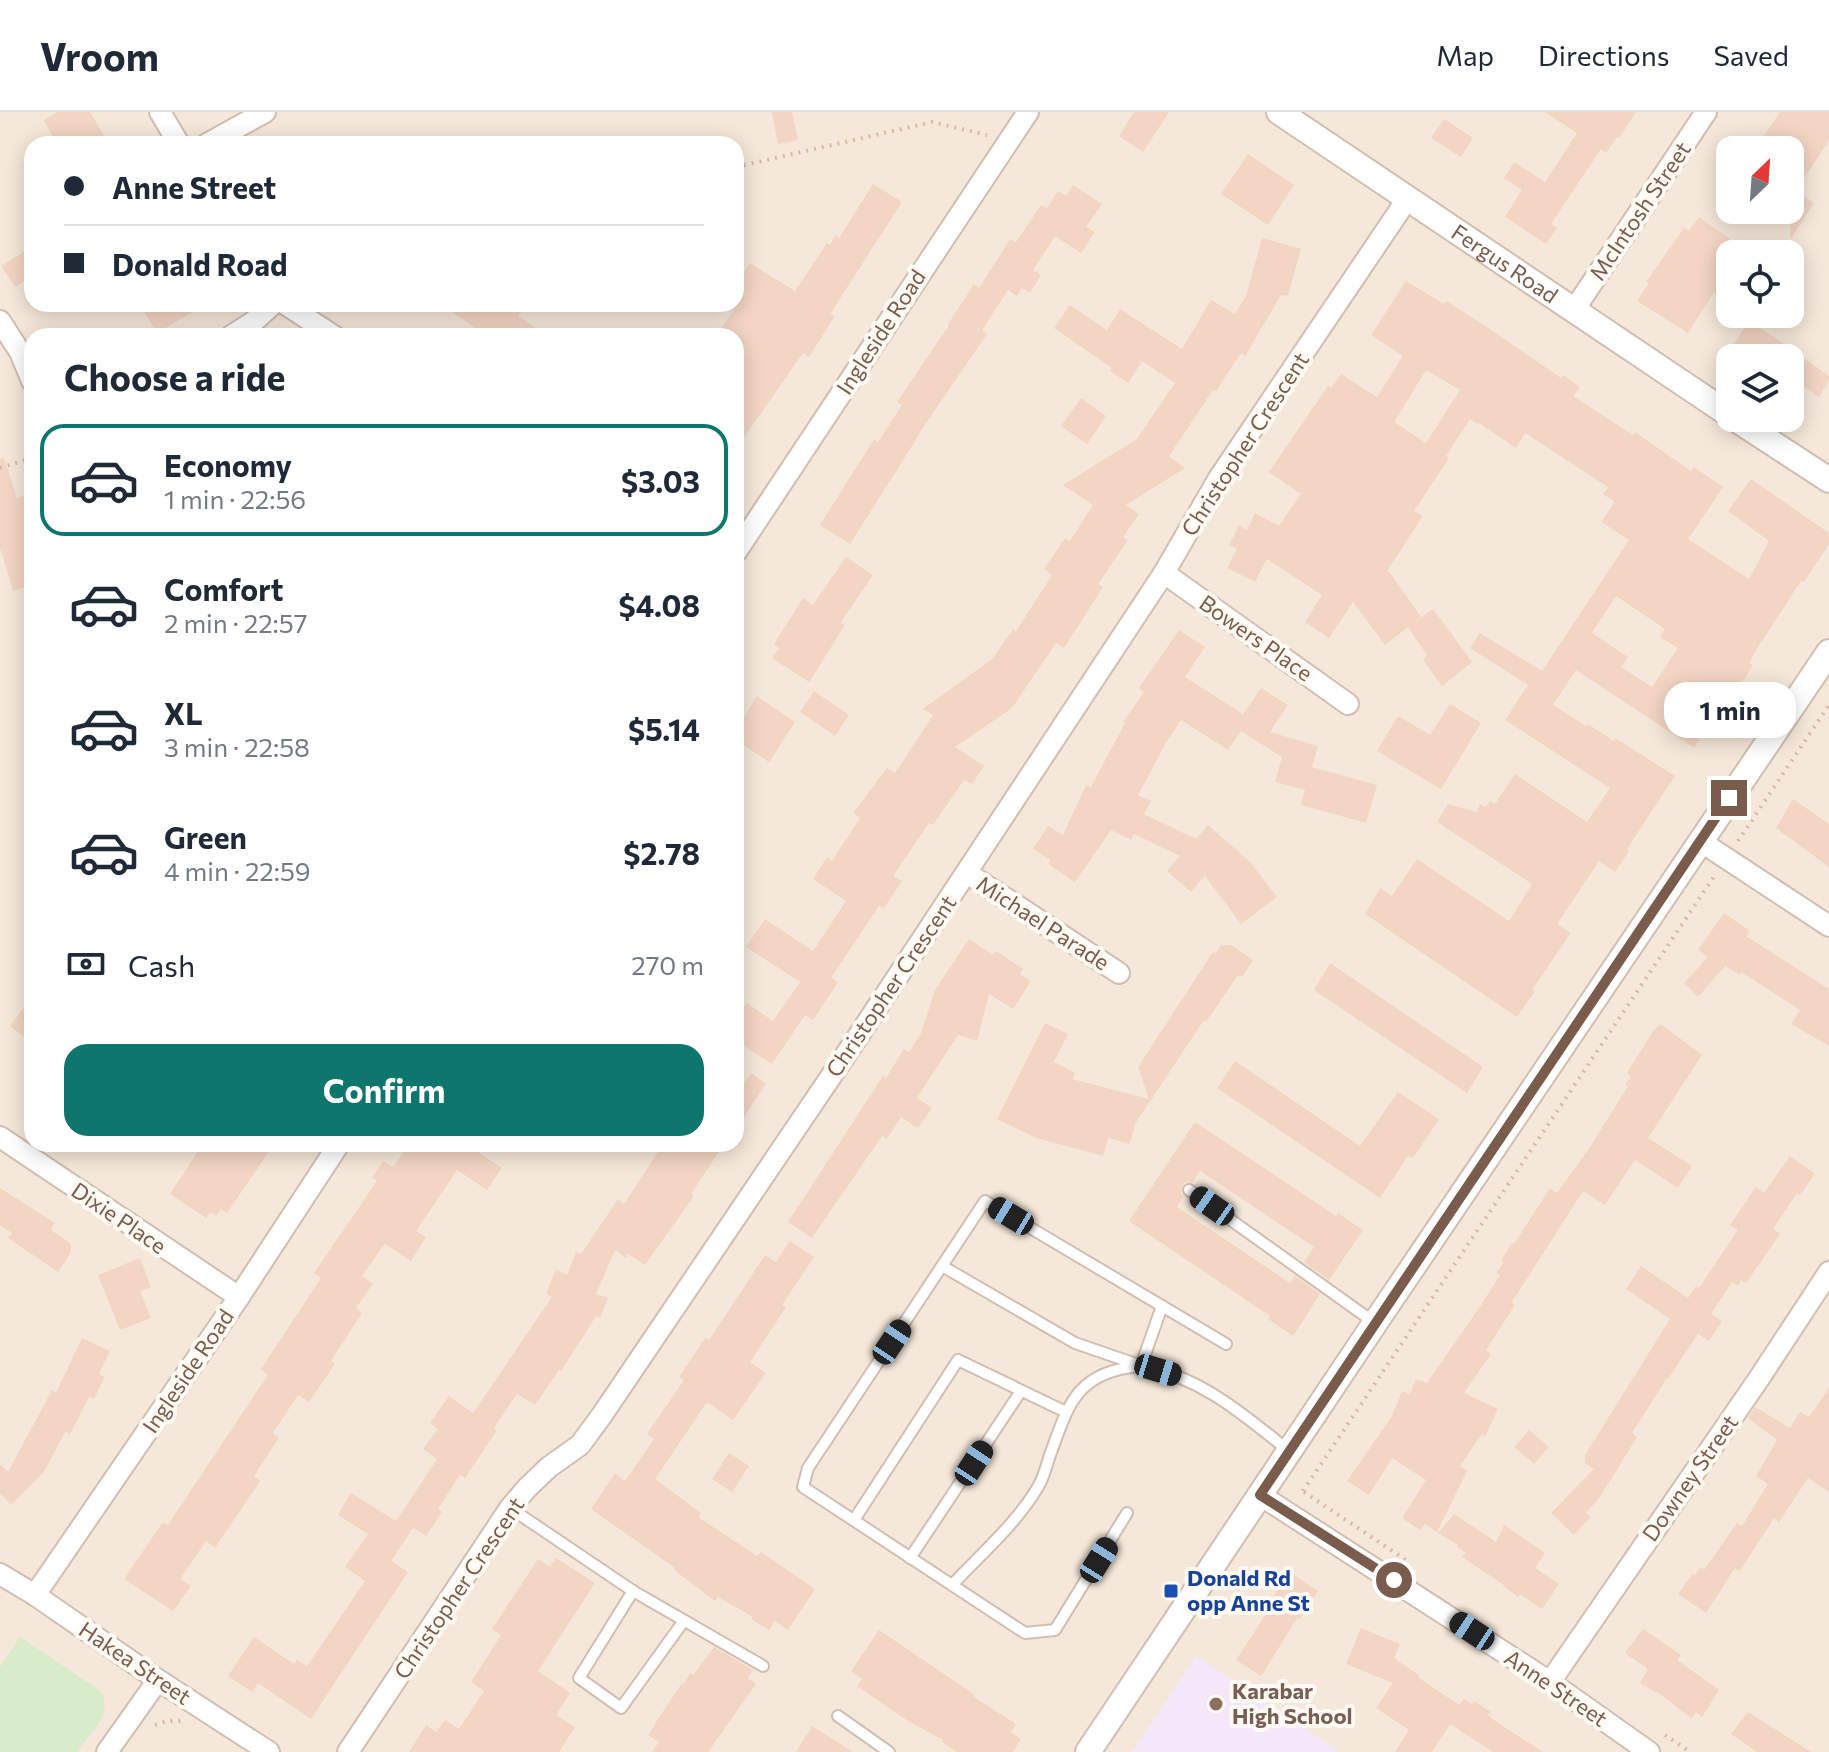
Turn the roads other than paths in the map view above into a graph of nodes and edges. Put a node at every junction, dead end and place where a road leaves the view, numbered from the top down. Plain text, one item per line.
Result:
1 (160, 112) edge
2 (265, 112) edge
3 (1028, 112) edge
4 (1279, 112) edge
5 (1706, 112) edge
6 (174, 136) edge
7 (222, 136) edge
8 (1408, 198) junction
9 (1574, 310) junction
10 (264, 312) edge
11 (297, 312) edge
12 (0, 321) edge
13 (244, 328) edge
14 (322, 328) edge
15 (24, 362) edge
16 (1716, 406) edge
17 (1755, 432) edge
18 (1829, 480) edge
19 (744, 540) edge
20 (1164, 573) junction
21 (1829, 652) edge
22 (1348, 704) dead end
23 (1700, 841) junction
24 (967, 873) junction
25 (1829, 926) edge
26 (1119, 973) dead end
27 (0, 1137) edge
28 (334, 1152) edge
29 (1189, 1190) dead end
30 (942, 1266) junction
31 (1829, 1272) edge
32 (239, 1297) junction
33 (1162, 1306) junction
34 (1375, 1323) junction
35 (1226, 1344) dead end
36 (1141, 1366) junction
37 (1021, 1391) junction
38 (1066, 1412) junction
39 (1289, 1451) junction
40 (1260, 1495) junction
41 (510, 1508) junction
42 (1127, 1513) dead end
43 (854, 1520) junction
44 (910, 1558) junction
45 (0, 1574) edge
46 (952, 1585) junction
47 (633, 1591) junction
48 (35, 1595) junction
49 (683, 1622) junction
50 (763, 1666) dead end
51 (158, 1680) junction
52 (1550, 1682) junction
53 (838, 1716) dead end
54 (107, 1752) edge
55 (269, 1752) edge
56 (348, 1752) edge
57 (889, 1752) edge
58 (1088, 1752) edge
59 (1649, 1752) edge

1 - 6 street
2 - 7 street
3 - 19 street, Ingleside Road
4 - 8 street, Fergus Road
5 - 9 street, McIntosh Street
8 - 9 street, Fergus Road
8 - 20 street, Christopher Crescent
9 - 16 street, Fergus Road
10 - 13 street
11 - 14 street
12 - 15 street
17 - 18 street, Fergus Road
20 - 22 street, Bowers Place
20 - 24 street, Christopher Crescent
21 - 23 street
23 - 25 street
23 - 34 street
24 - 26 street, Michael Parade
24 - 41 street, Christopher Crescent
27 - 32 street, Dixie Place
28 - 32 street, Ingleside Road
29 - 34 lane
30 - 33 lane
30 - 36 lane
30 - 43 lane
31 - 52 street, Downey Street
32 - 48 street, Ingleside Road
33 - 35 lane
33 - 36 lane
34 - 39 street
36 - 38 lane
36 - 39 lane
37 - 38 lane
37 - 43 lane
37 - 44 lane
38 - 46 lane
39 - 40 street
40 - 52 street, Anne Street
40 - 58 street
41 - 47 lane
41 - 56 street, Christopher Crescent
42 - 46 lane
43 - 44 lane
44 - 46 lane
45 - 48 street, Hakea Street
47 - 49 lane
47 - 49 lane
48 - 51 street, Hakea Street
49 - 50 lane
51 - 54 street
51 - 55 street, Hakea Street
52 - 59 street, Anne Street
53 - 57 lane

